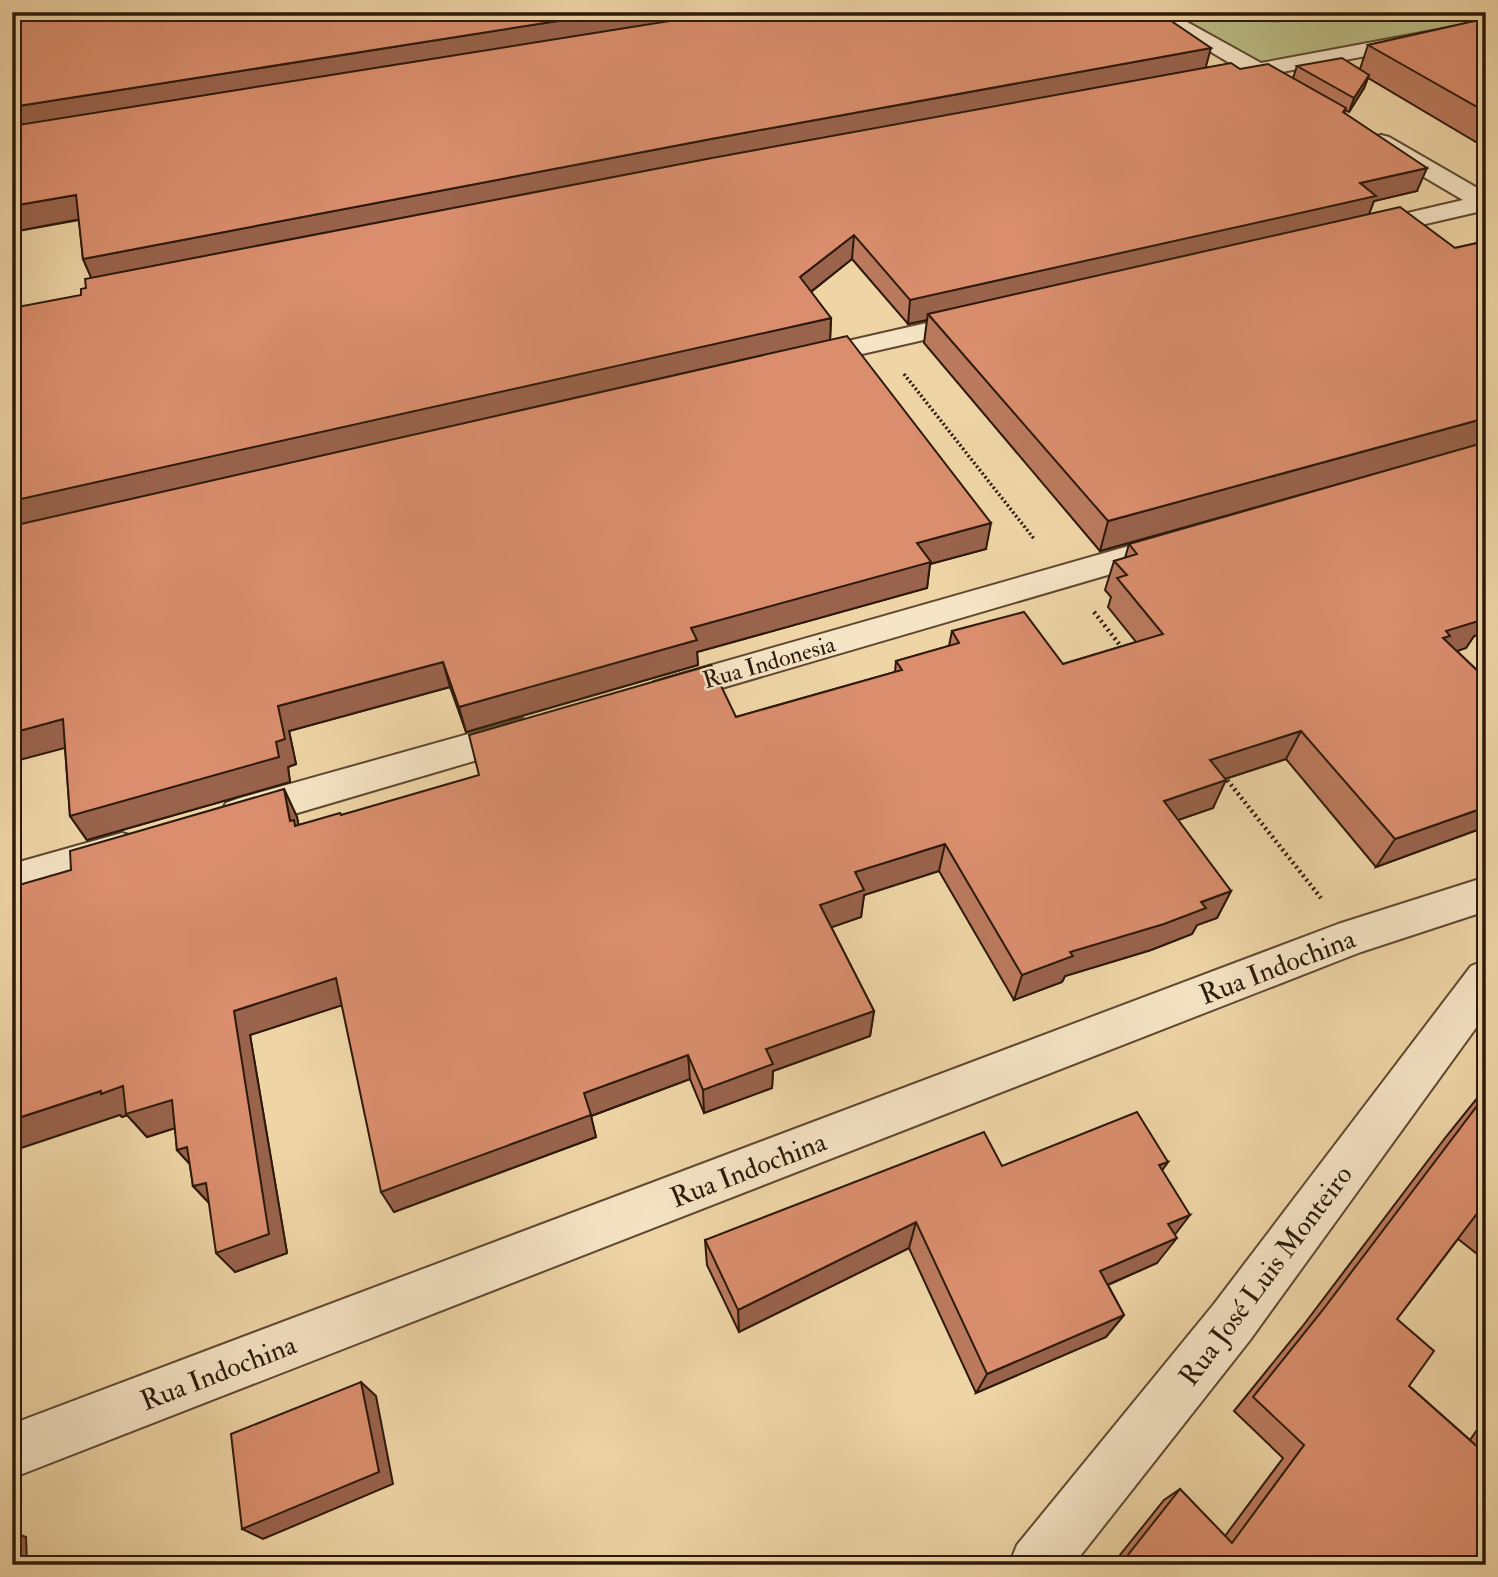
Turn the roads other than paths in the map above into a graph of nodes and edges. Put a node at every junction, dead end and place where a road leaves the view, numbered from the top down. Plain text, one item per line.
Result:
1 (1154, 12) edge
2 (1245, 12) edge
3 (1307, 12) edge
4 (1486, 27) edge
5 (1259, 70) junction
6 (1204, 80) edge
7 (1282, 84) edge
8 (1365, 133) edge
9 (1485, 203) edge
10 (1336, 236) edge
11 (1002, 314) edge
12 (776, 366) edge
13 (1191, 539) edge
14 (638, 699) edge
15 (559, 722) edge
16 (213, 822) edge
17 (160, 838) edge
18 (12, 881) edge
19 (1486, 894) edge
20 (1486, 979) edge
21 (12, 1451) edge
22 (1037, 1565) edge

1 - 5 street
2 - 3 lane
4 - 5 street
5 - 6 street
5 - 7 street
8 - 9 street
9 - 10 street
11 - 12 street
13 - 14 street, Rua Indonesia
15 - 16 street
17 - 18 street
19 - 21 street, Rua Indochina
20 - 22 street, Rua José Luis Monteiro

